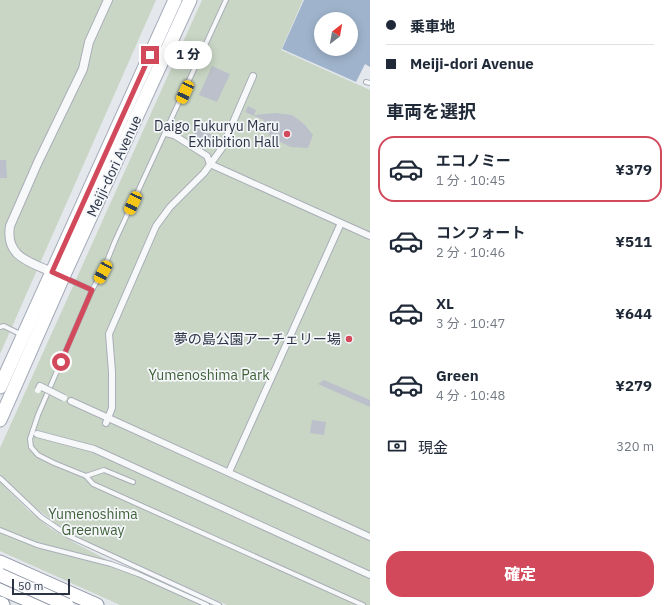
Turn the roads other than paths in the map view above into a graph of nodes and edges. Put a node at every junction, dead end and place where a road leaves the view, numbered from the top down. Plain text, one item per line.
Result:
1 (108, 0) edge
2 (175, 0) edge
3 (190, 0) edge
4 (226, 0) edge
5 (253, 76) dead end
6 (166, 133) junction
7 (210, 164) junction
8 (341, 223) junction
9 (370, 236) edge
10 (58, 275) junction
11 (92, 290) junction
12 (0, 327) edge
13 (24, 336) junction
14 (5, 367) edge
15 (0, 387) edge
16 (38, 390) dead end
17 (64, 398) dead end
18 (71, 401) dead end
19 (0, 420) edge
20 (107, 421) junction
21 (37, 434) dead end
22 (229, 472) junction
23 (86, 476) junction
24 (0, 478) edge
25 (133, 482) dead end
26 (0, 530) edge
27 (370, 537) edge
28 (0, 562) edge
29 (0, 574) edge
30 (370, 575) edge
31 (0, 585) edge
32 (78, 596) junction
33 (42, 605) edge
34 (67, 605) edge
35 (97, 605) edge
36 (207, 605) edge
37 (219, 605) edge
38 (363, 605) edge

1 - 10 street
2 - 10 main road, Meiji-dori Avenue
3 - 10 main road, Meiji-dori Avenue
4 - 6 lane
5 - 7 street
6 - 7 street
6 - 11 lane
7 - 8 street
7 - 20 street
8 - 9 street
8 - 22 street
10 - 11 lane
10 - 13 main road, Meiji-dori Avenue
10 - 19 main road, Meiji-dori Avenue
11 - 23 lane
12 - 13 lane
13 - 14 main road, Meiji-dori Avenue
14 - 15 main road, Meiji-dori Avenue
16 - 17 street, bridge
18 - 20 street
20 - 22 street
21 - 30 street
22 - 27 street
23 - 25 lane
23 - 38 lane
24 - 37 lane
26 - 36 lane
28 - 32 main road
29 - 34 main road, bridge
31 - 32 main road
31 - 33 highway
32 - 35 main road

